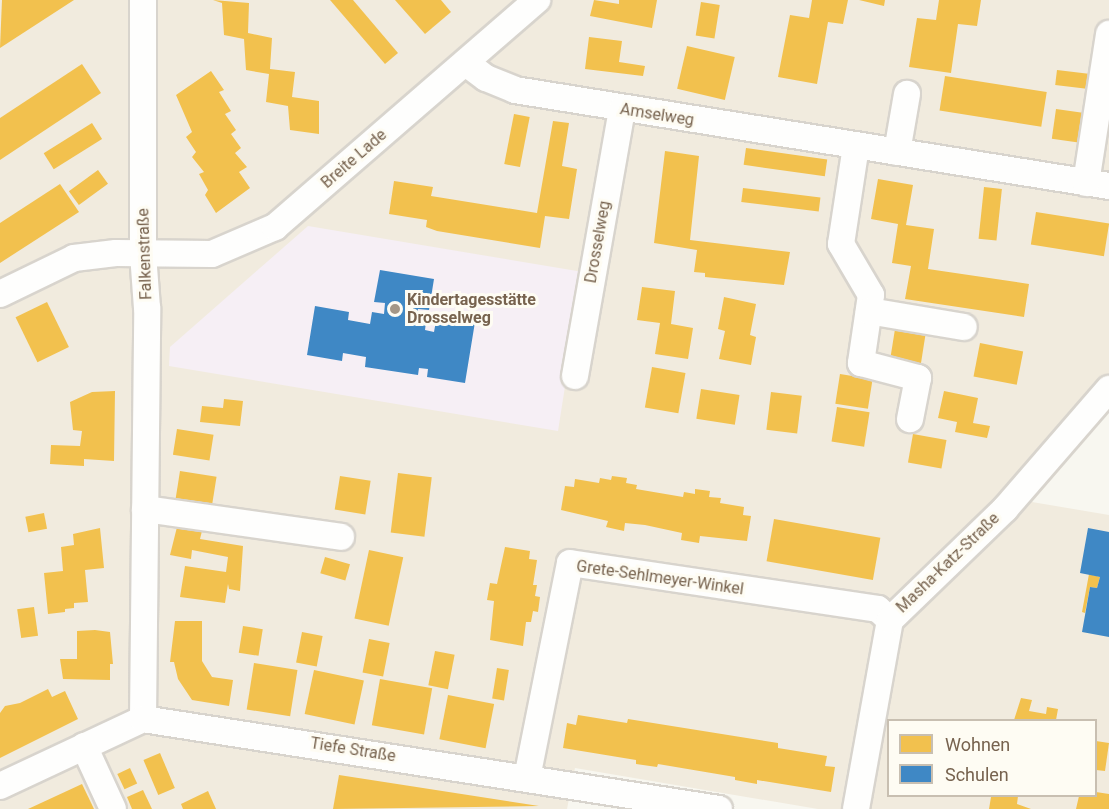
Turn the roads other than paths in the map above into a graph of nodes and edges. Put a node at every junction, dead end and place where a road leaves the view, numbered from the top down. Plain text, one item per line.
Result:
1 (143, 0) edge
2 (537, 0) edge
3 (1109, 34) edge
4 (466, 63) junction
5 (907, 94) dead end
6 (622, 109) junction
7 (1100, 144) edge
8 (856, 146) junction
9 (897, 152) junction
10 (1098, 185) edge
11 (143, 253) junction
12 (0, 294) edge
13 (869, 311) junction
14 (964, 327) dead end
15 (575, 376) dead end
16 (1109, 388) edge
17 (910, 419) dead end
18 (145, 509) junction
19 (341, 537) dead end
20 (890, 620) junction
21 (143, 719) junction
22 (84, 746) junction
23 (527, 778) junction
24 (0, 786) edge
25 (600, 799) edge
26 (113, 809) edge
27 (719, 809) edge
28 (856, 809) edge

1 - 11 street, Falkenstraße
2 - 4 street, Breite Lade
3 - 7 street
4 - 6 street, Amselweg
4 - 11 street, Breite Lade
5 - 9 street
6 - 8 street, Amselweg
6 - 15 street, Drosselweg
7 - 10 street
8 - 9 street, Amselweg
8 - 13 street
9 - 10 street, Amselweg
11 - 12 street, Breite Lade
11 - 18 street, Falkenstraße
13 - 14 street
13 - 17 street
16 - 20 street, Masha-Katz-Straße
18 - 19 street
18 - 21 street, Falkenstraße
20 - 23 street, Grete-Sehlmeyer-Winkel
20 - 28 street, Masha-Katz-Straße
21 - 22 street
21 - 23 street, Tiefe Straße
22 - 24 street
22 - 26 street
23 - 25 street, Tiefe Straße
25 - 27 street, Tiefe Straße

